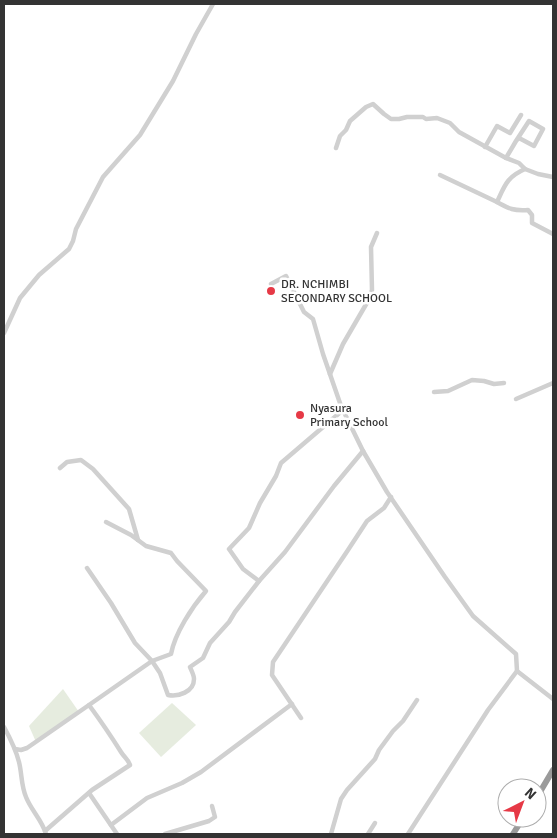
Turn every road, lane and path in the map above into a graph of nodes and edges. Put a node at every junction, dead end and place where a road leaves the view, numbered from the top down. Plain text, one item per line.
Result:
1 (213, 4) edge
2 (521, 115) dead end
3 (516, 140) junction
4 (485, 147) junction
5 (336, 148) dead end
6 (506, 158) junction
7 (525, 169) junction
8 (440, 175) dead end
9 (553, 177) edge
10 (497, 202) junction
11 (377, 233) dead end
12 (553, 234) edge
13 (271, 284) dead end
14 (4, 333) edge
15 (330, 374) junction
16 (504, 383) dead end
17 (553, 383) edge
18 (434, 392) dead end
19 (516, 399) dead end
20 (342, 410) junction
21 (363, 451) junction
22 (60, 468) dead end
23 (391, 497) junction
24 (106, 522) dead end
25 (134, 526) junction
26 (130, 535) junction
27 (139, 541) junction
28 (87, 568) dead end
29 (258, 581) junction
30 (152, 661) junction
31 (517, 671) junction
32 (417, 700) dead end
33 (553, 700) edge
34 (292, 704) junction
35 (89, 705) junction
36 (301, 718) dead end
37 (4, 726) edge
38 (14, 748) junction
39 (89, 793) junction
40 (212, 806) dead end
41 (375, 823) dead end
42 (111, 825) junction
43 (45, 832) edge
44 (117, 834) edge
45 (166, 834) edge
46 (331, 834) edge
47 (368, 834) edge
48 (408, 834) edge

1 - 14 street
2 - 4 street
3 - 3 street
3 - 6 street
4 - 5 street
4 - 6 street
6 - 7 street
7 - 9 street
7 - 10 street
8 - 10 street
10 - 12 street
11 - 15 street
13 - 15 street
15 - 20 street
16 - 18 street
17 - 19 street
20 - 21 street
20 - 29 street
21 - 23 street
21 - 29 street
22 - 25 street
23 - 31 street
23 - 34 street
24 - 26 street
25 - 26 street
25 - 27 street
26 - 27 street
27 - 30 street
28 - 30 street
29 - 30 street
30 - 35 street
31 - 33 street
31 - 48 street
32 - 46 street
34 - 36 street
34 - 42 street
35 - 38 street
35 - 39 street
37 - 38 street
38 - 43 street
39 - 42 street
39 - 43 street
40 - 45 street
41 - 47 street
42 - 44 street

